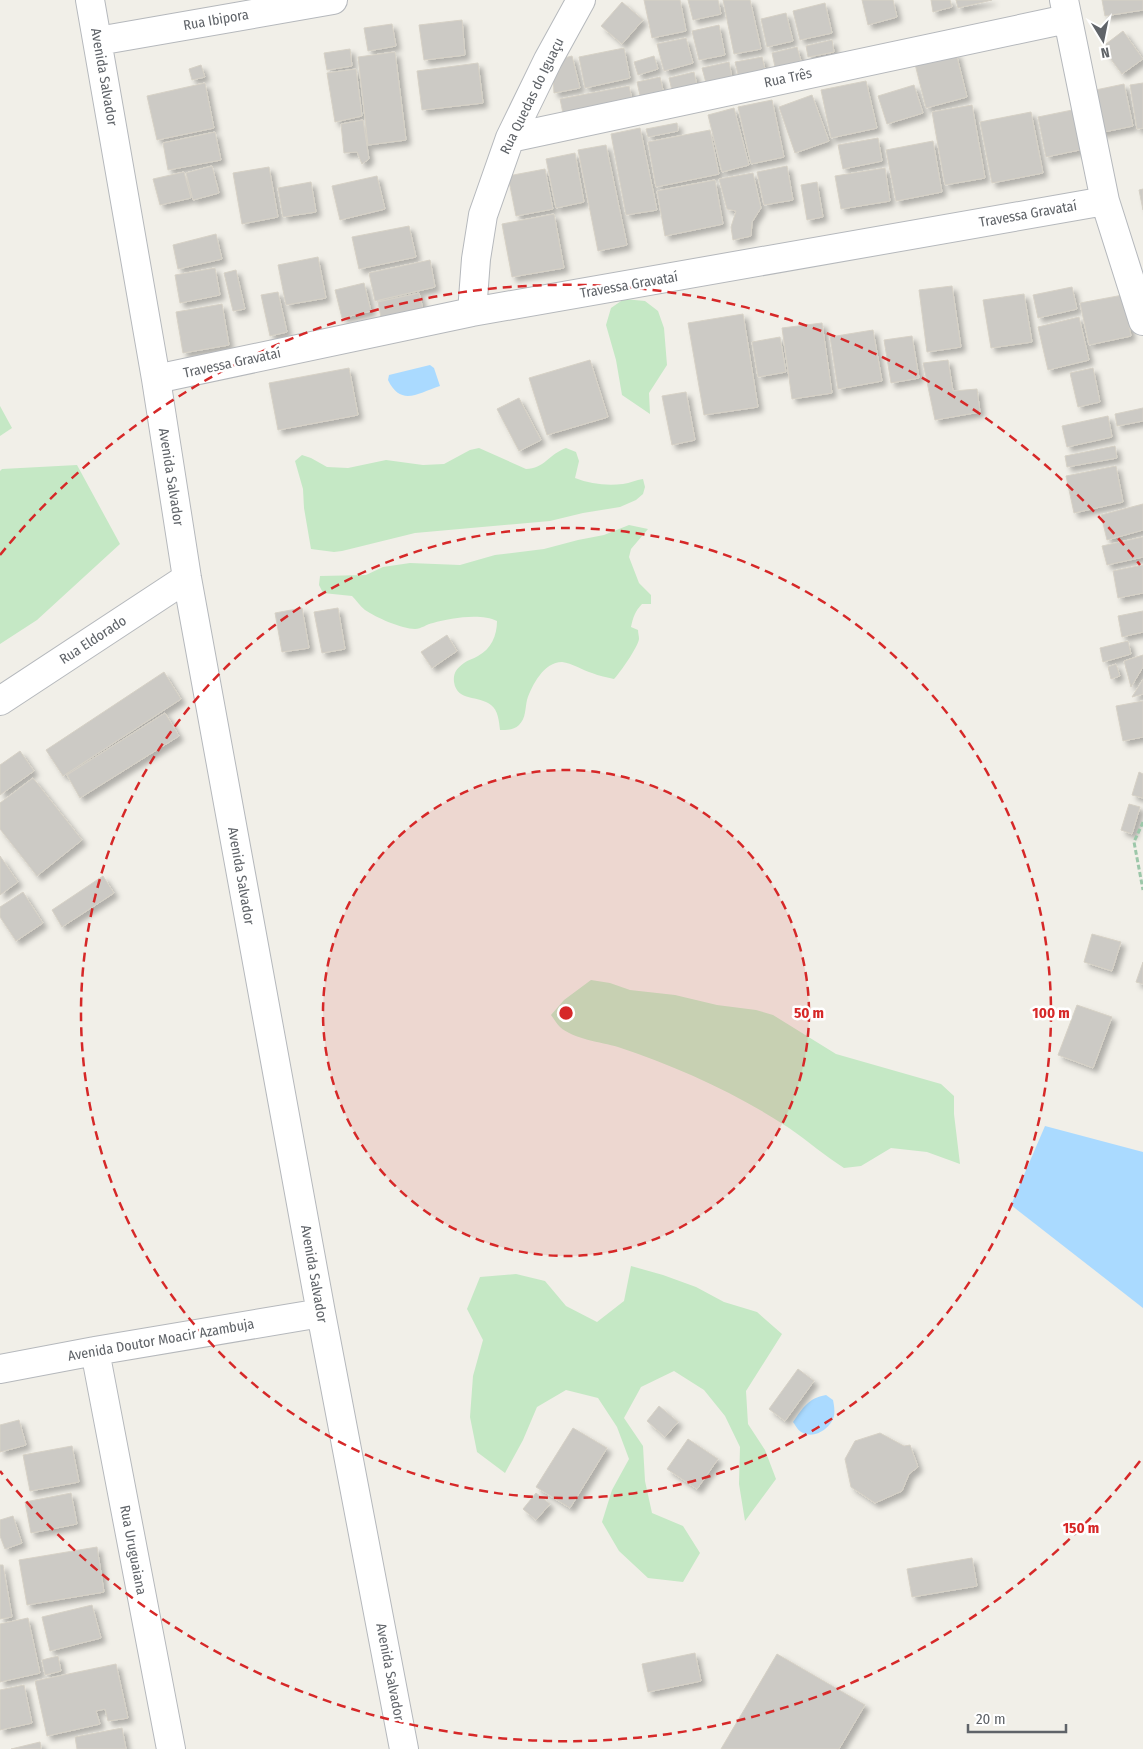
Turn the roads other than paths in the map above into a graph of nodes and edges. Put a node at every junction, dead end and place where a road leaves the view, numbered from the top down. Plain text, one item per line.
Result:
1 (90, 0) edge
2 (333, 0) edge
3 (581, 0) edge
4 (1065, 9) edge
5 (98, 41) junction
6 (510, 138) junction
7 (1105, 201) junction
8 (472, 312) junction
9 (1143, 321) edge
10 (156, 379) junction
11 (187, 578) junction
12 (0, 702) edge
13 (321, 1313) junction
14 (95, 1351) junction
15 (0, 1369) edge
16 (171, 1749) edge
17 (404, 1749) edge

1 - 5 street, Avenida Salvador
2 - 5 street, Rua Ibipora
3 - 6 street, Rua Quedas do Iguaçu
4 - 6 street, Rua Três
4 - 7 street
5 - 10 street, Avenida Salvador
6 - 8 street, Rua Quedas do Iguaçu
7 - 8 street, Travessa Gravataí
7 - 9 street
8 - 10 street, Travessa Gravataí
10 - 11 street, Avenida Salvador
11 - 12 street, Rua Eldorado
11 - 13 street, Avenida Salvador
13 - 14 street, Avenida Doutor Moacir Azambuja
13 - 17 street, Avenida Salvador
14 - 15 street, Avenida Doutor Moacir Azambuja
14 - 16 street, Rua Uruguaiana

